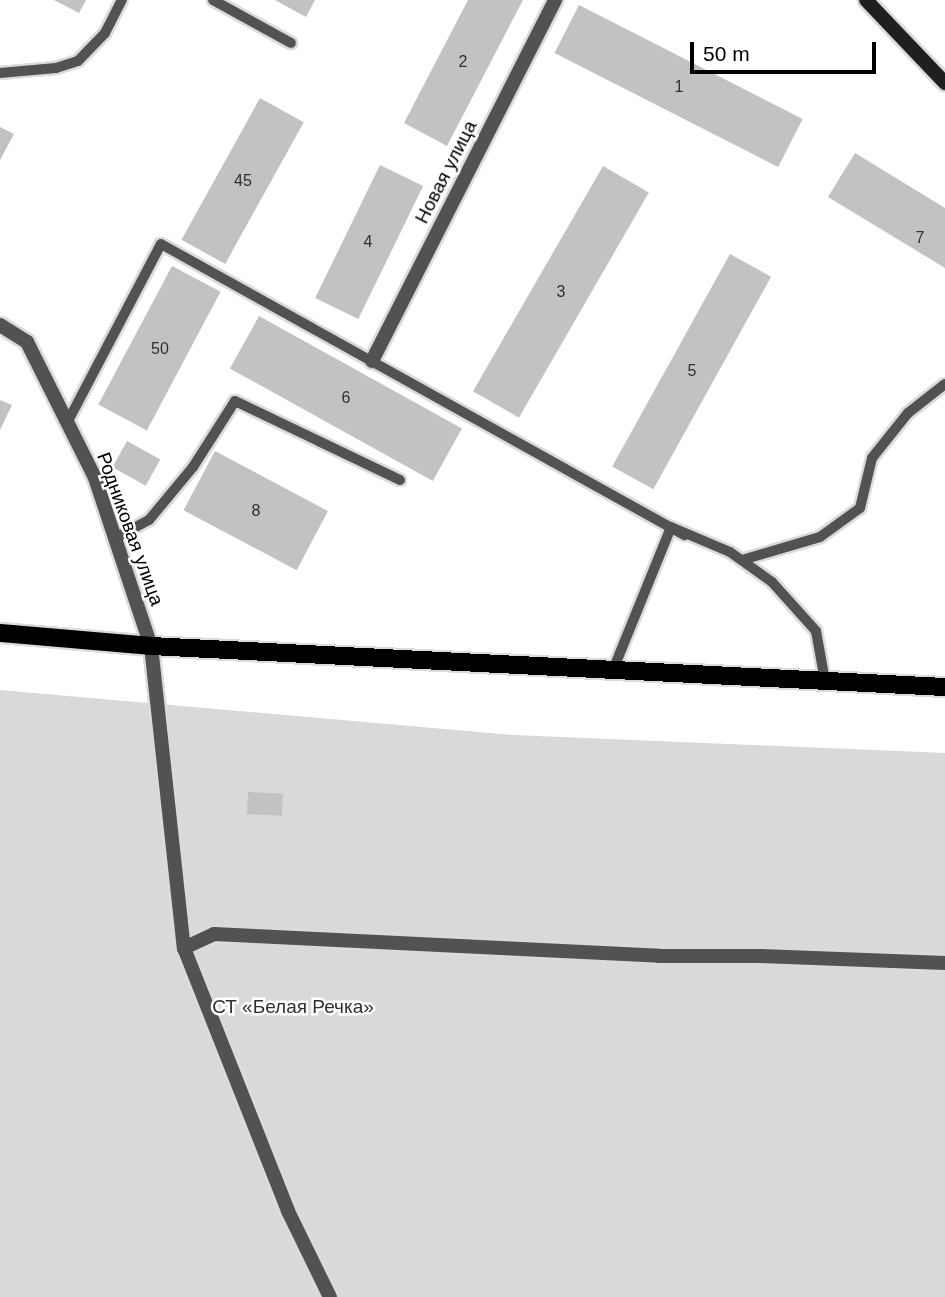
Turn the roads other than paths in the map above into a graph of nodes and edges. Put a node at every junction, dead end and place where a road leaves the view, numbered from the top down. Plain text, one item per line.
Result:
1 (122, 0) edge
2 (213, 0) edge
3 (555, 0) edge
4 (866, 0) edge
5 (291, 43) dead end
6 (0, 73) edge
7 (945, 83) edge
8 (0, 325) edge
9 (372, 361) junction
10 (945, 383) edge
11 (67, 423) junction
12 (400, 480) dead end
13 (671, 527) junction
14 (684, 535) dead end
15 (115, 538) junction
16 (742, 560) junction
17 (0, 633) edge
18 (151, 646) junction
19 (613, 670) junction
20 (825, 681) junction
21 (945, 687) edge
22 (184, 948) junction
23 (945, 963) edge
24 (330, 1297) edge

1 - 6 lane
2 - 5 lane
3 - 9 street, Новая улица
4 - 7 street
8 - 11 street, Родниковая улица
9 - 11 lane
9 - 13 lane
10 - 16 lane
11 - 15 street, Родниковая улица
12 - 15 lane
13 - 14 lane
13 - 16 lane
13 - 19 lane
15 - 18 street, Родниковая улица
16 - 20 lane
17 - 18 main road
18 - 19 main road
18 - 22 street, Родниковая улица
19 - 20 main road
20 - 21 main road
22 - 23 street
22 - 24 street, Родниковая улица

